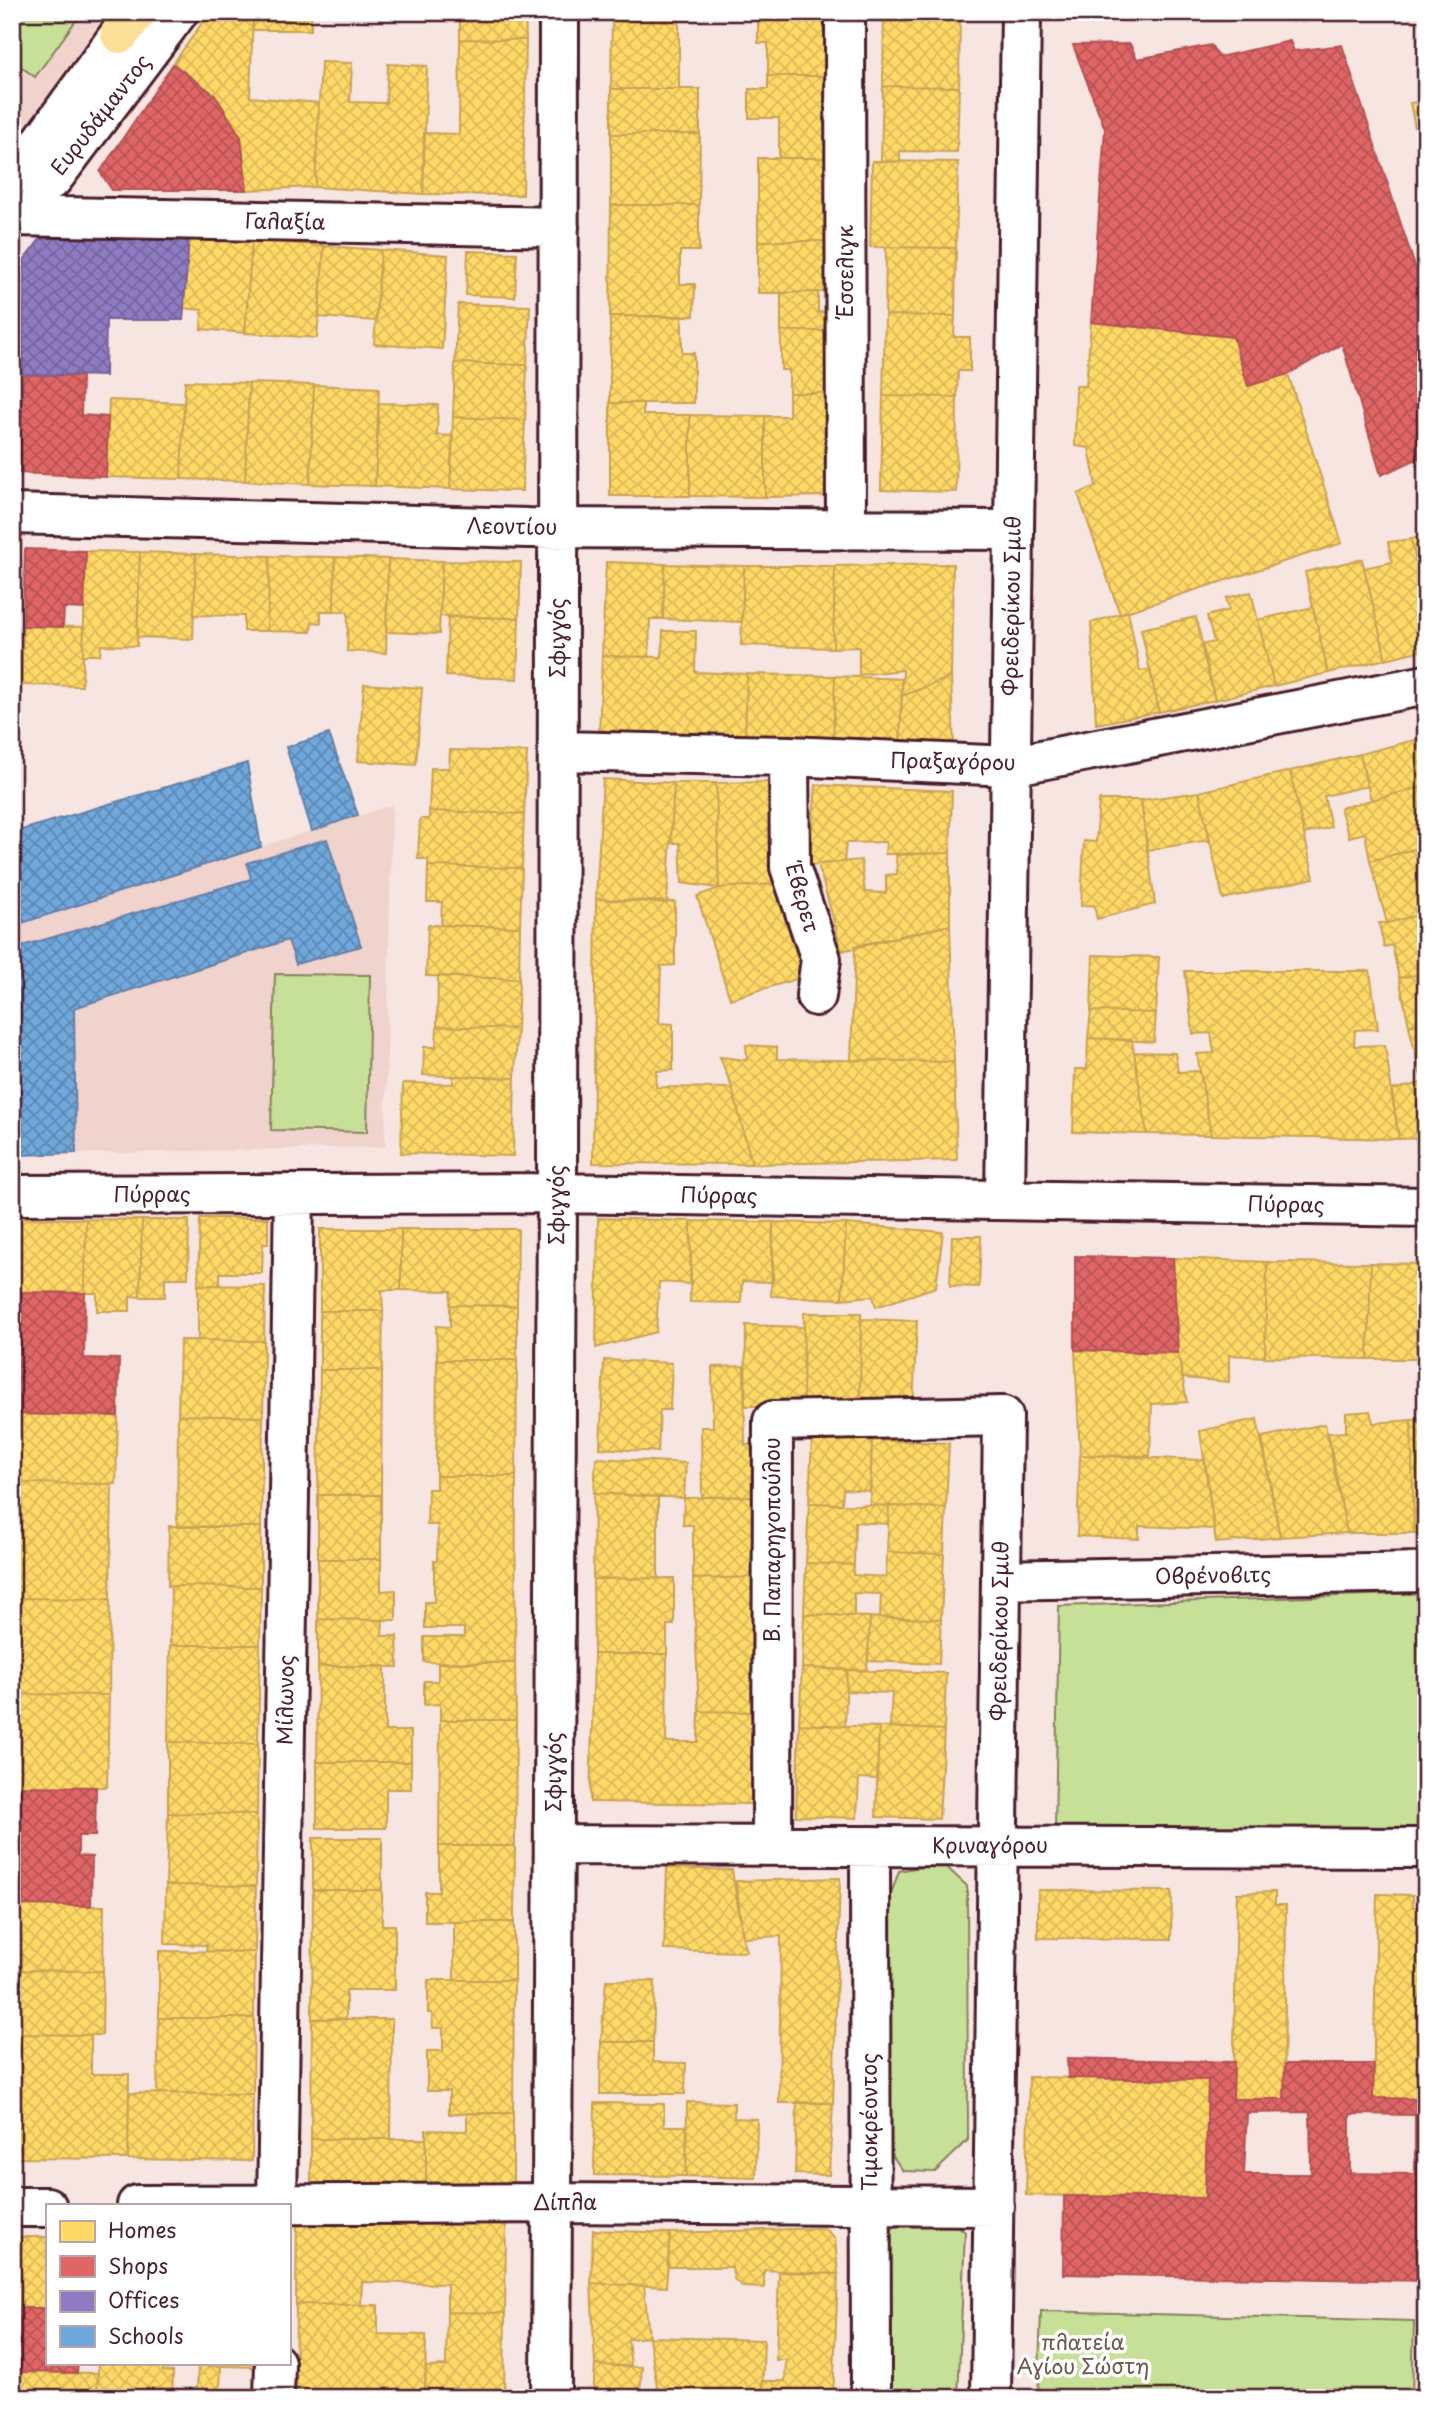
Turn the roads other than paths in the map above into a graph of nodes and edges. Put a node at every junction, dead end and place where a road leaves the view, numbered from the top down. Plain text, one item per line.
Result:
1 (178, 12) edge
2 (558, 12) edge
3 (845, 12) edge
4 (1021, 12) edge
5 (129, 20) edge
6 (12, 190) edge
7 (12, 207) edge
8 (12, 216) edge
9 (559, 227) junction
10 (12, 514) edge
11 (558, 528) junction
12 (846, 530) junction
13 (1013, 530) junction
14 (1426, 685) edge
15 (558, 751) junction
16 (789, 756) junction
17 (1010, 766) junction
18 (816, 996) dead end
19 (557, 1193) junction
20 (12, 1195) edge
21 (294, 1195) junction
22 (1005, 1200) junction
23 (1426, 1207) edge
24 (1003, 1416) joint
25 (1426, 1573) edge
26 (1001, 1580) junction
27 (554, 1845) junction
28 (772, 1846) junction
29 (870, 1846) junction
30 (998, 1846) junction
31 (1426, 1848) edge
32 (552, 2203) junction
33 (277, 2204) edge
34 (870, 2204) junction
35 (994, 2206) junction
36 (12, 2207) edge
37 (46, 2207) edge
38 (275, 2364) edge
39 (274, 2398) edge
40 (551, 2398) edge
41 (870, 2398) edge
42 (991, 2398) edge

1 - 7 street, Ευρυδάμαντος
2 - 9 street, Σφιγγός
3 - 12 street, Έσσελιγκ
4 - 13 street, Φρειδερίκου Σμιθ
5 - 6 street, Ευρυδάμαντος
8 - 9 street, Γαλαξία
9 - 11 street, Σφιγγός
10 - 11 street, Λεοντίου
11 - 12 street, Λεοντίου
11 - 15 street, Σφιγγός
12 - 13 street, Λεοντίου
13 - 17 street, Φρειδερίκου Σμιθ
14 - 17 street, Πραξαγόρου
15 - 16 street, Πραξαγόρου
15 - 19 street, Σφιγγός
16 - 17 street, Πραξαγόρου
16 - 18 street, Έβερετ
17 - 22 street, Φρειδερίκου Σμιθ
19 - 21 street, Πύρρας
19 - 22 street, Πύρρας
19 - 27 street, Σφιγγός
20 - 21 street, Πύρρας
21 - 33 street, Μίλωνος
22 - 23 street, Πύρρας
24 - 26 street, Φρειδερίκου Σμιθ
24 - 28 street, Β. Παπαρηγοπούλου
25 - 26 street, Οβρένοβιτς
26 - 30 street, Φρειδερίκου Σμιθ
27 - 28 street, Κριναγόρου
27 - 32 street, Σφιγγός
28 - 29 street, Κριναγόρου
29 - 30 street, Κριναγόρου
29 - 34 street, Τιμοκρέοντος
30 - 31 street, Κριναγόρου
30 - 35 street
32 - 33 street, Δίπλα
32 - 34 street, Δίπλα
32 - 40 street, Σφιγγός
34 - 35 street, Δίπλα
34 - 41 street, Τιμοκρέοντος
35 - 42 street
36 - 37 street
38 - 39 street

